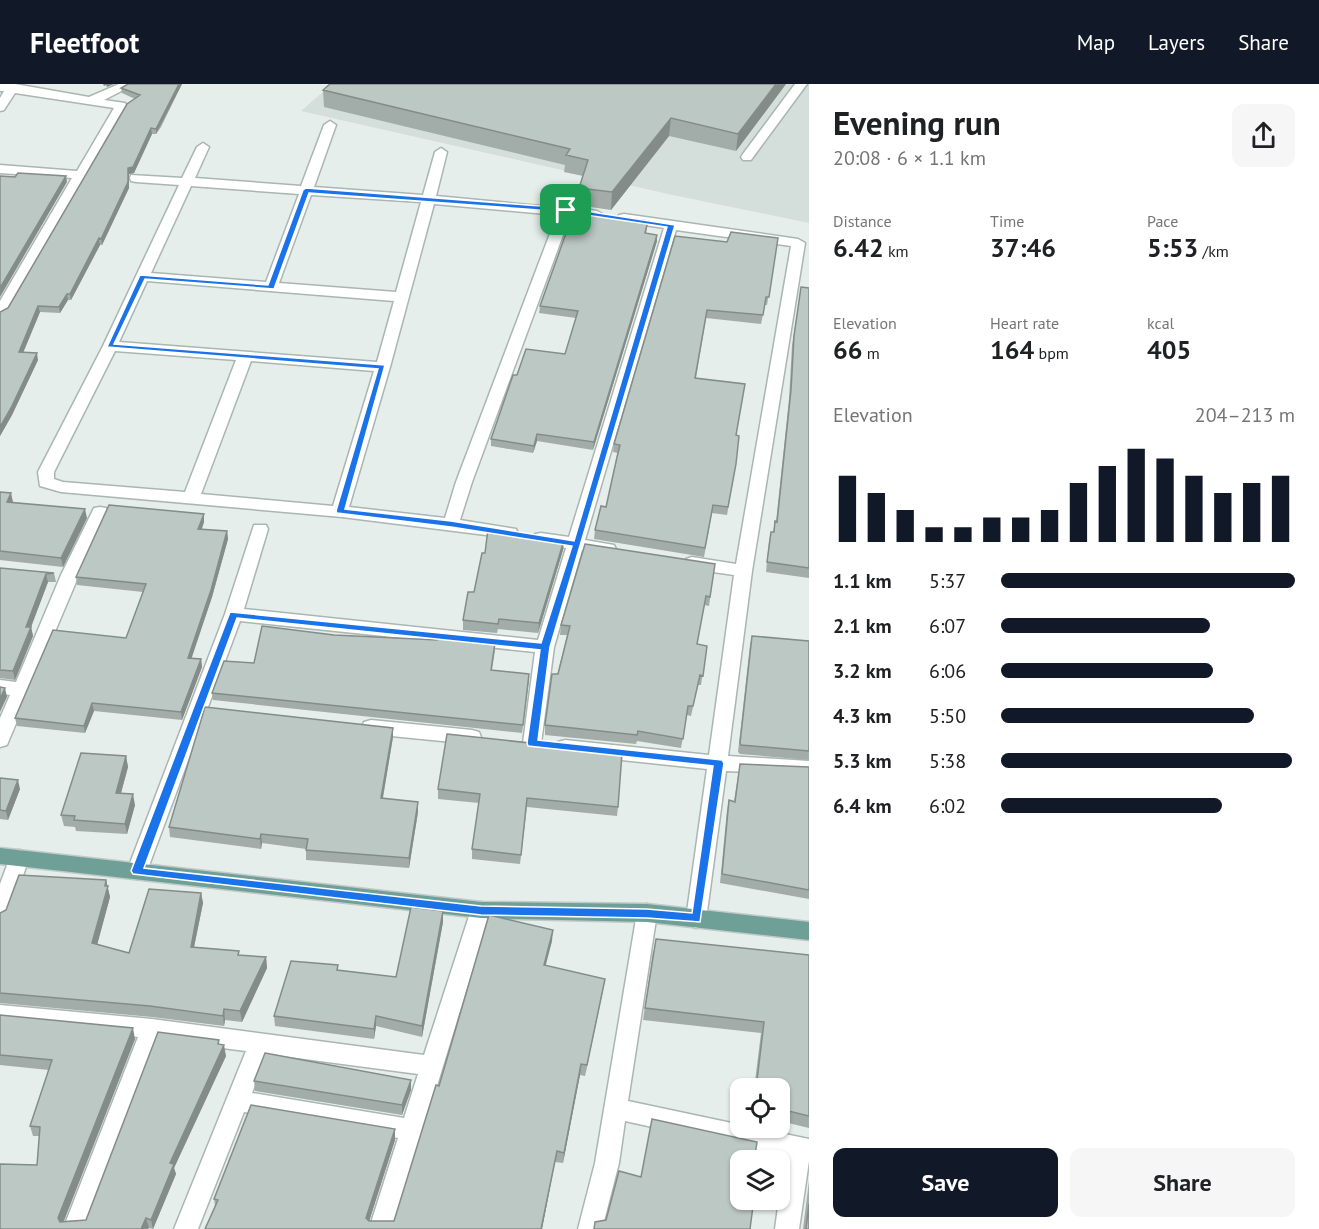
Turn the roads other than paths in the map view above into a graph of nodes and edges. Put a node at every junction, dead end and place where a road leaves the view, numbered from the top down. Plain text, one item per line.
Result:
1 (129, 84) edge
2 (801, 84) edge
3 (3, 86) edge
4 (91, 101) junction
5 (0, 107) edge
6 (330, 125) dead end
7 (203, 147) dead end
8 (441, 152) dead end
9 (747, 157) dead end
10 (0, 169) edge
11 (81, 175) junction
12 (136, 178) dead end
13 (188, 181) junction
14 (306, 190) junction
15 (427, 199) junction
16 (566, 210) junction
17 (671, 225) junction
18 (143, 277) junction
19 (271, 287) junction
20 (402, 297) junction
21 (1, 310) edge
22 (110, 346) junction
23 (245, 357) junction
24 (383, 367) junction
25 (191, 498) junction
26 (340, 511) junction
27 (100, 512) dead end
28 (451, 524) junction
29 (260, 529) dead end
30 (577, 544) junction
31 (622, 551) edge
32 (677, 560) edge
33 (743, 571) junction
34 (47, 573) edge
35 (70, 575) junction
36 (234, 614) junction
37 (735, 635) junction
38 (756, 637) edge
39 (545, 647) junction
40 (0, 687) edge
41 (21, 689) junction
42 (199, 708) junction
43 (223, 710) edge
44 (353, 725) edge
45 (484, 738) edge
46 (0, 740) edge
47 (508, 741) edge
48 (532, 743) junction
49 (718, 763) junction
50 (809, 768) edge
51 (9, 857) edge
52 (137, 871) junction
53 (481, 910) junction
54 (647, 913) junction
55 (0, 914) edge
56 (696, 919) junction
57 (809, 931) edge
58 (0, 1014) edge
59 (152, 1029) junction
60 (260, 1044) junction
61 (433, 1066) junction
62 (237, 1101) junction
63 (616, 1109) junction
64 (411, 1130) junction
65 (803, 1149) edge
66 (75, 1229) edge
67 (186, 1229) edge
68 (381, 1229) edge
69 (590, 1229) edge
70 (787, 1229) edge

1 - 4 street
2 - 9 street
3 - 4 street
3 - 5 street
4 - 11 street
6 - 14 street
7 - 13 street
8 - 15 street
10 - 11 street
11 - 21 street
12 - 13 street
13 - 14 street
13 - 18 street
14 - 15 street
14 - 19 street
15 - 16 street
15 - 20 street
16 - 17 street
16 - 28 street
17 - 30 street
17 - 33 street
18 - 19 street
18 - 22 street
19 - 20 street
20 - 24 street
22 - 23 street
22 - 25 street
23 - 24 street
23 - 25 street
24 - 26 street
25 - 26 street
26 - 28 street
27 - 35 street
28 - 30 street
29 - 36 street
30 - 31 street
30 - 39 street
32 - 33 street
33 - 37 street
34 - 35 street
35 - 41 street
36 - 39 street
36 - 42 street
37 - 38 street
37 - 49 street
39 - 48 street
40 - 41 street
41 - 46 street
42 - 43 street
42 - 52 street
44 - 45 street
47 - 48 street
48 - 49 street
49 - 50 street
49 - 56 street
51 - 52 main road
51 - 55 street
52 - 53 main road
53 - 54 main road
53 - 61 street
54 - 56 main road
54 - 63 street
56 - 57 main road
58 - 59 street
59 - 60 street
59 - 66 street
60 - 61 street
60 - 62 street
61 - 64 street
62 - 64 street
62 - 67 street
63 - 65 street
63 - 69 street
64 - 68 street
65 - 70 street

